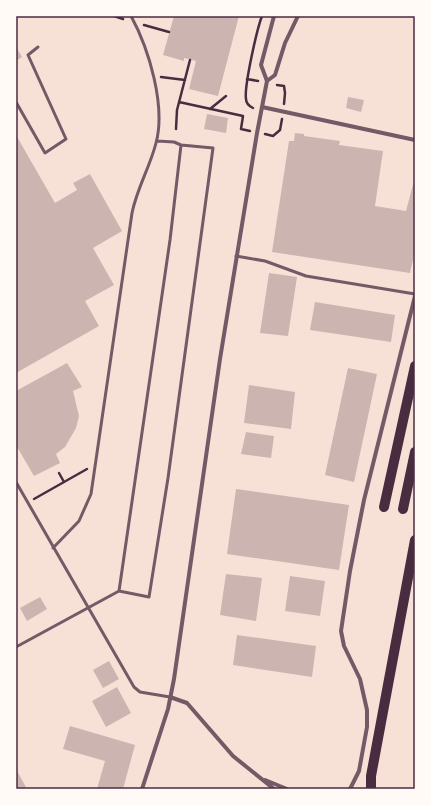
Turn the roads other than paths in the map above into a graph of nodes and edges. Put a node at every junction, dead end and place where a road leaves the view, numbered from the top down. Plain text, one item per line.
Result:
1 (131, 16) edge
2 (274, 16) edge
3 (298, 16) edge
4 (38, 47) dead end
5 (267, 81) junction
6 (16, 102) edge
7 (262, 107) junction
8 (415, 140) edge
9 (157, 142) junction
10 (181, 146) junction
11 (236, 256) junction
12 (415, 295) edge
13 (415, 366) edge
14 (415, 452) edge
15 (16, 482) edge
16 (384, 507) dead end
17 (403, 508) dead end
18 (415, 540) edge
19 (53, 548) junction
20 (119, 591) junction
21 (87, 607) junction
22 (16, 647) edge
23 (170, 697) junction
24 (262, 779) junction
25 (142, 789) edge
26 (274, 789) edge
27 (287, 789) edge
28 (350, 789) edge
29 (371, 789) edge

1 - 9 lane
2 - 5 street
3 - 5 street
4 - 6 lane
5 - 7 street
7 - 8 street
7 - 11 street
9 - 10 lane
9 - 19 lane
10 - 20 lane
10 - 20 lane
11 - 12 lane
11 - 23 street
12 - 28 street
13 - 16 main road
14 - 17 main road
15 - 19 lane
18 - 29 main road
19 - 21 lane
20 - 21 lane
21 - 22 lane
21 - 23 lane
23 - 24 street
23 - 25 street
24 - 26 street
24 - 27 street

